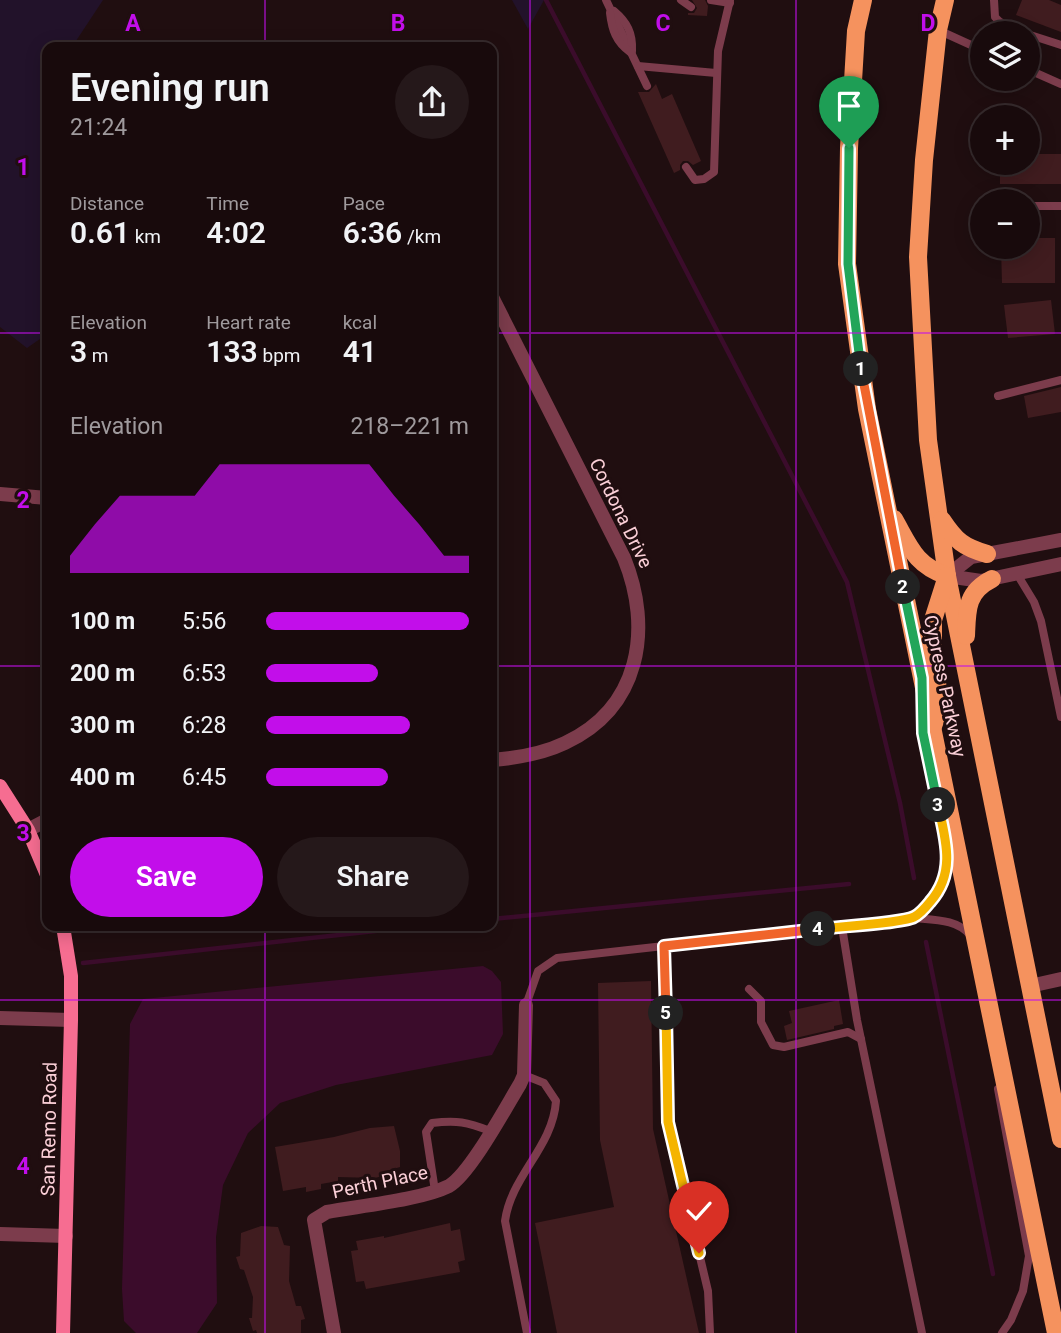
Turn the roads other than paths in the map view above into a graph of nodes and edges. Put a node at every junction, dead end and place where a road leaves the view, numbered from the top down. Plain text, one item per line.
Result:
1 (681, 0) edge
2 (863, 0) edge
3 (945, 0) edge
4 (994, 0) edge
5 (720, 2) edge
6 (608, 3) edge
7 (691, 7) dead end
8 (999, 21) edge
9 (938, 30) junction
10 (1040, 38) edge
11 (970, 45) edge
12 (1061, 45) edge
13 (638, 66) junction
14 (716, 73) junction
15 (1040, 75) edge
16 (1061, 84) edge
17 (647, 86) dead end
18 (685, 167) dead end
19 (1040, 206) edge
20 (1061, 206) edge
21 (497, 307) edge
22 (1061, 380) edge
23 (998, 396) dead end
24 (0, 494) edge
25 (42, 498) edge
26 (887, 507) junction
27 (939, 515) junction
28 (1061, 540) edge
29 (987, 554) junction
30 (1061, 564) edge
31 (1017, 574) junction
32 (947, 576) junction
33 (992, 579) junction
34 (964, 657) junction
35 (922, 678) junction
36 (1061, 718) edge
37 (932, 729) junction
38 (497, 760) edge
39 (0, 786) edge
40 (42, 823) edge
41 (28, 830) junction
42 (42, 863) edge
43 (913, 918) junction
44 (842, 927) junction
45 (64, 931) edge
46 (975, 941) junction
47 (664, 946) junction
48 (1061, 979) edge
49 (1030, 986) junction
50 (749, 989) dead end
51 (526, 1004) joint
52 (0, 1017) edge
53 (71, 1020) junction
54 (862, 1039) junction
55 (998, 1051) junction
56 (524, 1075) junction
57 (490, 1131) junction
58 (1061, 1139) edge
59 (435, 1191) junction
60 (0, 1234) edge
61 (65, 1236) junction
62 (63, 1333) edge
63 (334, 1333) edge
64 (527, 1333) edge
65 (710, 1333) edge
66 (922, 1333) edge
67 (1002, 1333) edge
68 (1056, 1333) edge

1 - 7 lane
2 - 26 main road, Cypress Parkway
3 - 9 main road, Cypress Parkway
4 - 8 lane
5 - 14 lane
6 - 13 lane
9 - 11 lane
9 - 27 main road, Cypress Parkway
10 - 12 lane
13 - 14 lane
13 - 17 lane
14 - 18 lane
15 - 16 lane
19 - 20 lane
21 - 38 street, Cordona Drive
22 - 23 lane
24 - 25 street
26 - 32 main road
26 - 35 main road, Cypress Parkway
27 - 29 main road
27 - 32 main road, Cypress Parkway
28 - 29 street
29 - 32 street
30 - 31 street
31 - 33 street
31 - 36 lane
32 - 33 street
32 - 34 main road, Cypress Parkway
32 - 37 main road
33 - 34 main road
34 - 49 main road, Cypress Parkway
35 - 37 main road, Cypress Parkway
35 - 43 lane
37 - 46 main road, Cypress Parkway
39 - 41 street
40 - 41 street
41 - 42 street
43 - 44 lane
43 - 46 lane
44 - 47 lane
44 - 54 lane
45 - 53 street, San Remo Road
46 - 55 main road, Cypress Parkway
47 - 51 lane
47 - 65 lane
48 - 49 street
49 - 58 main road, Cypress Parkway
50 - 54 lane
51 - 56 street, Perth Place
52 - 53 street
53 - 61 street, San Remo Road
54 - 66 lane
55 - 67 lane
55 - 68 main road, Cypress Parkway
56 - 57 street, Perth Place
56 - 64 lane
57 - 59 street, Perth Place
57 - 59 lane
59 - 63 street, Perth Place
60 - 61 street
61 - 62 street, San Remo Road

